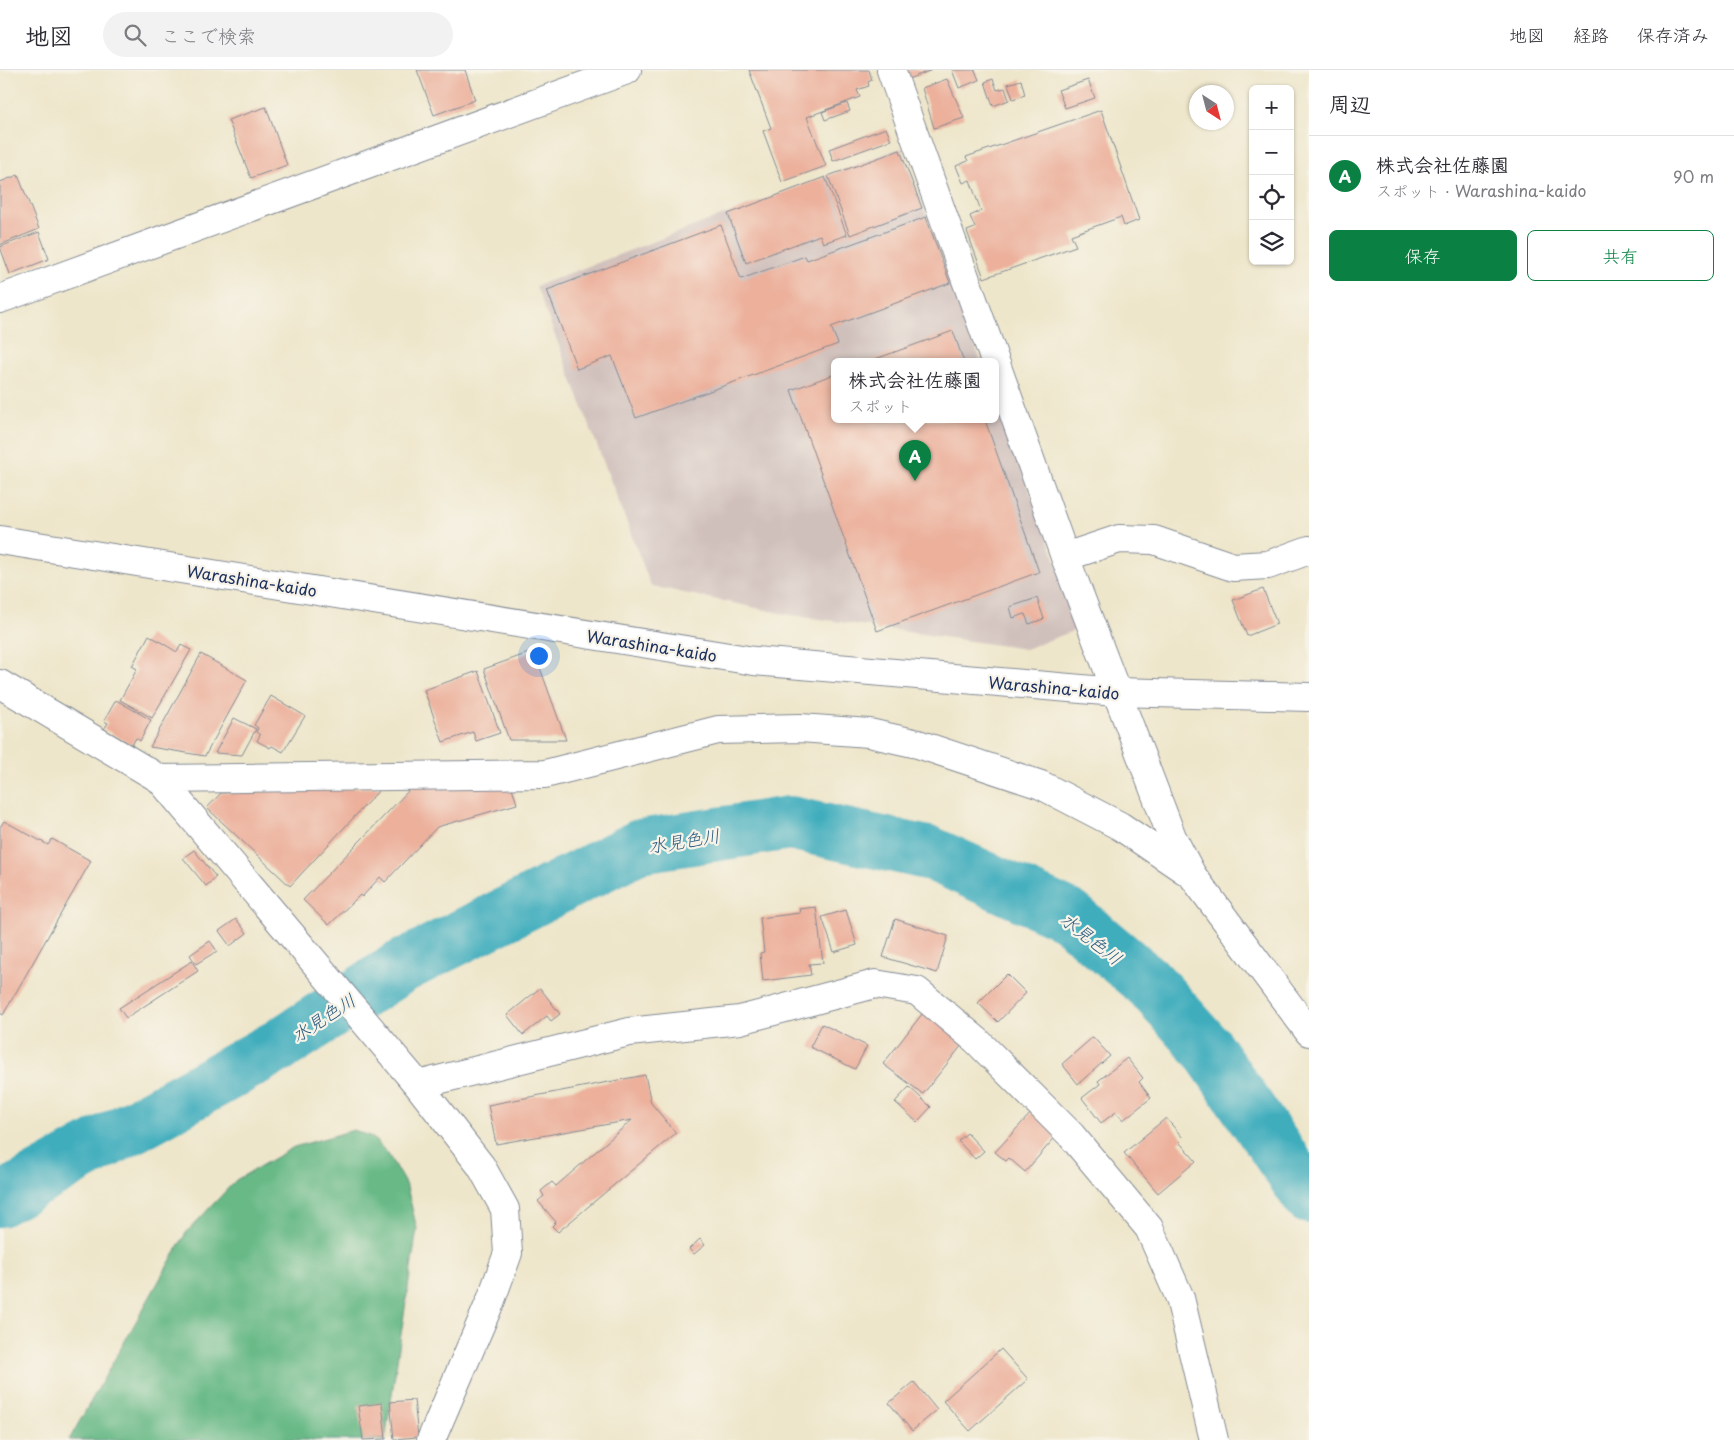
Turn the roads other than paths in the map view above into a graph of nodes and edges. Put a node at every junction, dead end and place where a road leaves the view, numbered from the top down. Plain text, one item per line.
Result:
1 (627, 70) edge
2 (890, 70) edge
3 (0, 299) edge
4 (993, 358) edge
5 (999, 373) edge
6 (0, 540) edge
7 (1309, 550) edge
8 (1065, 557) junction
9 (0, 684) edge
10 (1116, 692) junction
11 (1309, 697) edge
12 (160, 779) junction
13 (1192, 875) junction
14 (1309, 1032) edge
15 (418, 1085) junction
16 (431, 1440) edge
17 (1214, 1440) edge

1 - 3 main road
2 - 4 main road
5 - 8 main road
6 - 10 main road, Warashina-kaido
7 - 8 main road
8 - 10 main road
9 - 12 main road
10 - 11 main road, Warashina-kaido
10 - 13 main road
12 - 13 main road
12 - 15 main road
13 - 14 main road
15 - 16 main road
15 - 17 main road

